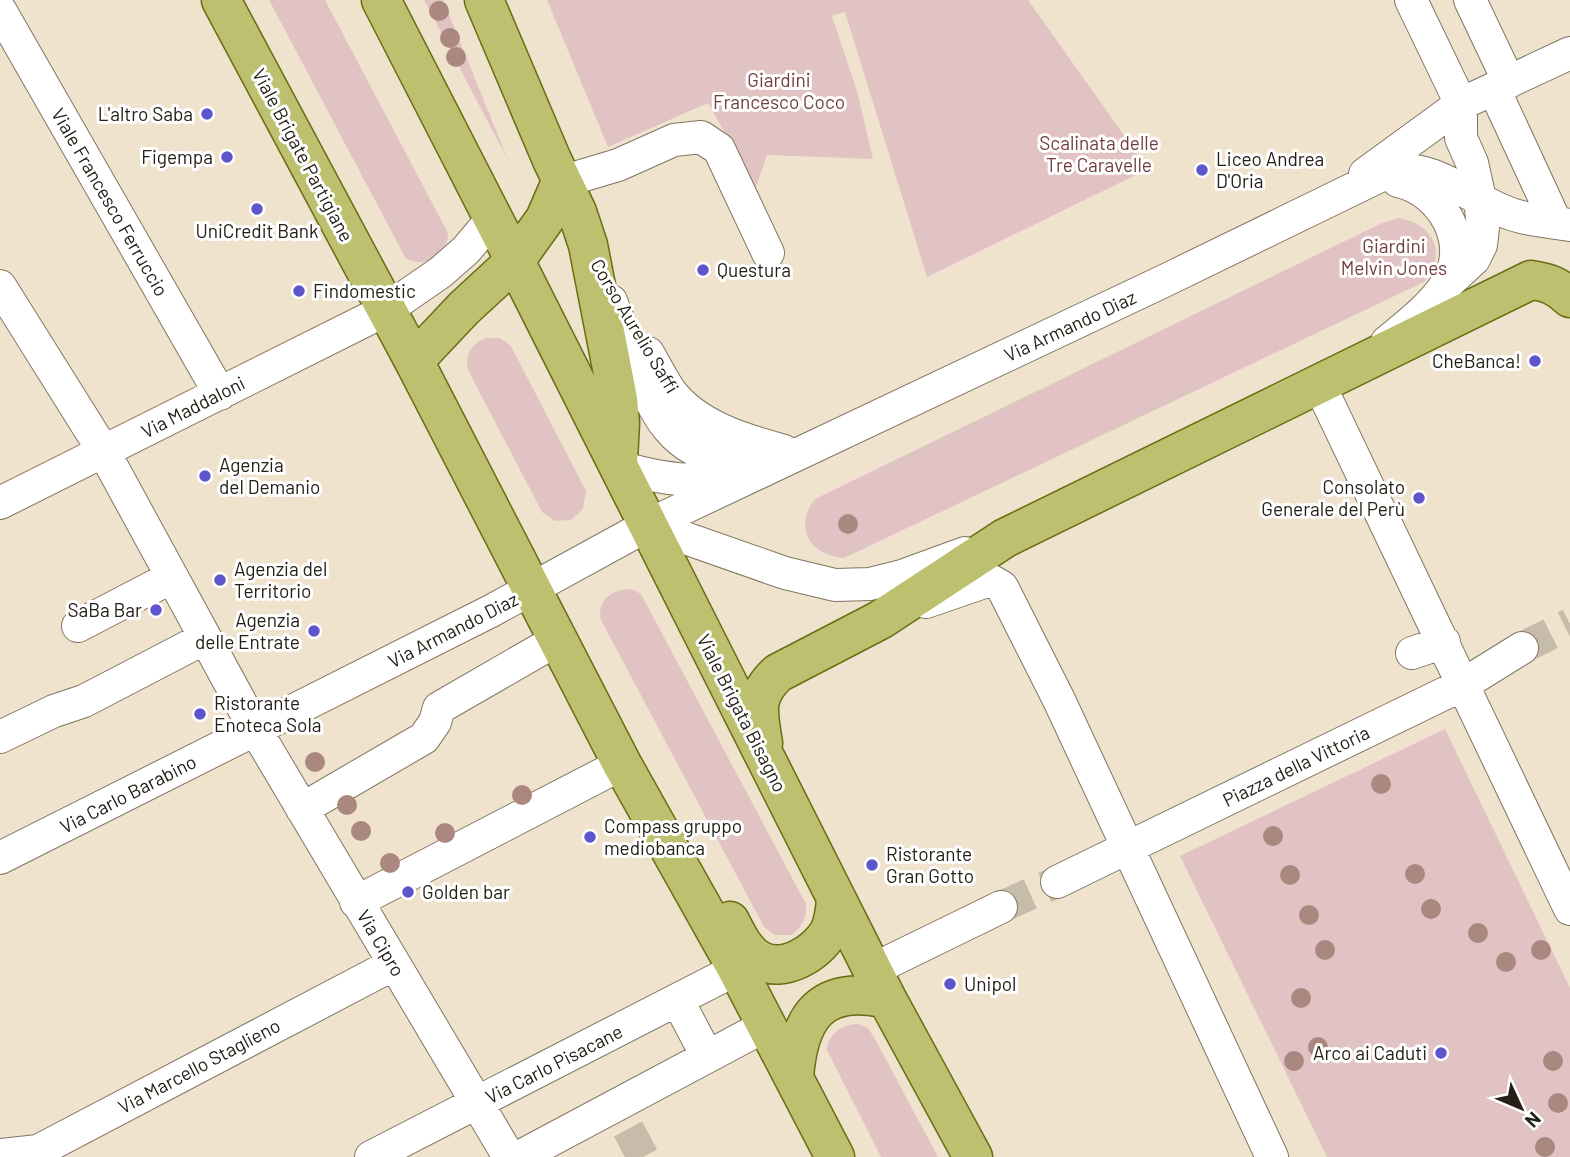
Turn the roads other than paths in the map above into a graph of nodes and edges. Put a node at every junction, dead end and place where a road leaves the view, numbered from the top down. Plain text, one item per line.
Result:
1 (221, 0) edge
2 (381, 0) edge
3 (484, 0) edge
4 (1411, 0) edge
5 (1470, 0) edge
6 (0, 10) edge
7 (1570, 53) edge
8 (1502, 85) junction
9 (1461, 104) junction
10 (561, 181) junction
11 (1339, 194) junction
12 (1480, 199) junction
13 (493, 218) junction
14 (1563, 224) edge
15 (590, 250) junction
16 (768, 253) dead end
17 (515, 261) junction
18 (1447, 284) junction
19 (0, 286) edge
20 (1570, 298) edge
21 (386, 310) junction
22 (1367, 360) junction
23 (414, 361) junction
24 (1319, 384) junction
25 (220, 394) junction
26 (104, 452) junction
27 (799, 455) junction
28 (617, 466) junction
29 (0, 503) edge
30 (648, 525) junction
31 (1005, 538) junction
32 (172, 577) junction
33 (531, 590) junction
34 (880, 620) junction
35 (78, 626) dead end
36 (205, 638) junction
37 (557, 640) junction
38 (1444, 642) junction
39 (1522, 648) tunnel mouth
40 (1412, 653) dead end
41 (1464, 684) junction
42 (255, 729) junction
43 (0, 737) edge
44 (622, 764) junction
45 (767, 766) junction
46 (302, 809) junction
47 (649, 813) junction
48 (1127, 847) junction
49 (0, 858) edge
50 (1057, 882) tunnel mouth
51 (836, 900) junction
52 (356, 902) junction
53 (1001, 908) tunnel mouth
54 (1570, 908) edge
55 (394, 964) junction
56 (737, 970) junction
57 (879, 984) junction
58 (678, 1001) junction
59 (765, 1026) junction
60 (707, 1056) junction
61 (794, 1077) junction
62 (477, 1102) junction
63 (0, 1155) edge
64 (371, 1157) edge
65 (509, 1157) edge
66 (519, 1157) edge
67 (835, 1157) edge
68 (973, 1157) edge
69 (1272, 1157) edge

1 - 21 main road, Viale Brigate Partigiane
2 - 13 main road
3 - 10 main road, Corso Aurelio Saffi
4 - 9 street
5 - 8 street
6 - 25 street, Viale Francesco Ferruccio
7 - 8 street, Via Armando Diaz
8 - 9 street, Via Armando Diaz
8 - 14 street
9 - 11 street, Via Armando Diaz
9 - 12 street
10 - 15 main road, Corso Aurelio Saffi
10 - 16 street
10 - 17 main road
11 - 12 street, Via Armando Diaz
11 - 18 street, Via Armando Diaz
11 - 27 street, Via Armando Diaz
12 - 14 street, Via Armando Diaz
12 - 18 street, Via Armando Diaz
13 - 17 main road
13 - 21 street
15 - 27 street, Corso Aurelio Saffi
15 - 28 main road, Corso Aurelio Saffi
17 - 23 main road
17 - 28 main road
18 - 22 street, Via Armando Diaz
19 - 26 street, Via Cipro
20 - 22 main road, Via Armando Diaz
21 - 23 main road, Viale Brigate Partigiane
21 - 25 street, Via Maddaloni
22 - 24 main road, Via Armando Diaz
23 - 33 main road, Viale Brigate Partigiane
24 - 31 main road, Via Armando Diaz
24 - 38 street
25 - 26 street, Via Maddaloni
26 - 29 street, Via Maddaloni
26 - 32 street, Via Cipro
27 - 28 street
27 - 30 street, Via Armando Diaz
28 - 30 main road
30 - 31 street, Via Armando Diaz
30 - 33 street, Via Armando Diaz
30 - 45 main road, Viale Brigata Bisagno
31 - 34 main road, Via Armando Diaz
32 - 35 street
32 - 36 street, Via Cipro
33 - 37 main road
33 - 42 street, Via Armando Diaz
34 - 45 main road, Via Armando Diaz
34 - 48 street, Via Armando Diaz
36 - 42 street, Via Cipro
36 - 43 street
37 - 44 main road
37 - 46 street
38 - 40 street
38 - 41 street
39 - 41 street, Piazza della Vittoria
41 - 48 street, Piazza della Vittoria
41 - 54 street
42 - 46 street, Via Cipro
42 - 49 street, Via Carlo Barabino
44 - 47 main road
44 - 52 street
45 - 51 main road, Viale Brigata Bisagno
46 - 52 street, Via Cipro
47 - 51 main road
47 - 56 main road
48 - 50 street, Piazza della Vittoria
48 - 69 street
51 - 57 main road, Viale Brigata Bisagno
52 - 55 street, Via Cipro
53 - 57 street
55 - 62 street, Via Cipro
55 - 63 street, Via Marcello Staglieno
56 - 58 street, Via Carlo Pisacane
56 - 59 main road
57 - 61 main road
57 - 68 main road, Viale Brigata Bisagno
58 - 60 street
58 - 62 street, Via Carlo Pisacane
59 - 60 street
59 - 61 main road
60 - 66 street
61 - 67 main road
62 - 64 street, Via Carlo Pisacane
62 - 65 street, Via Cipro

